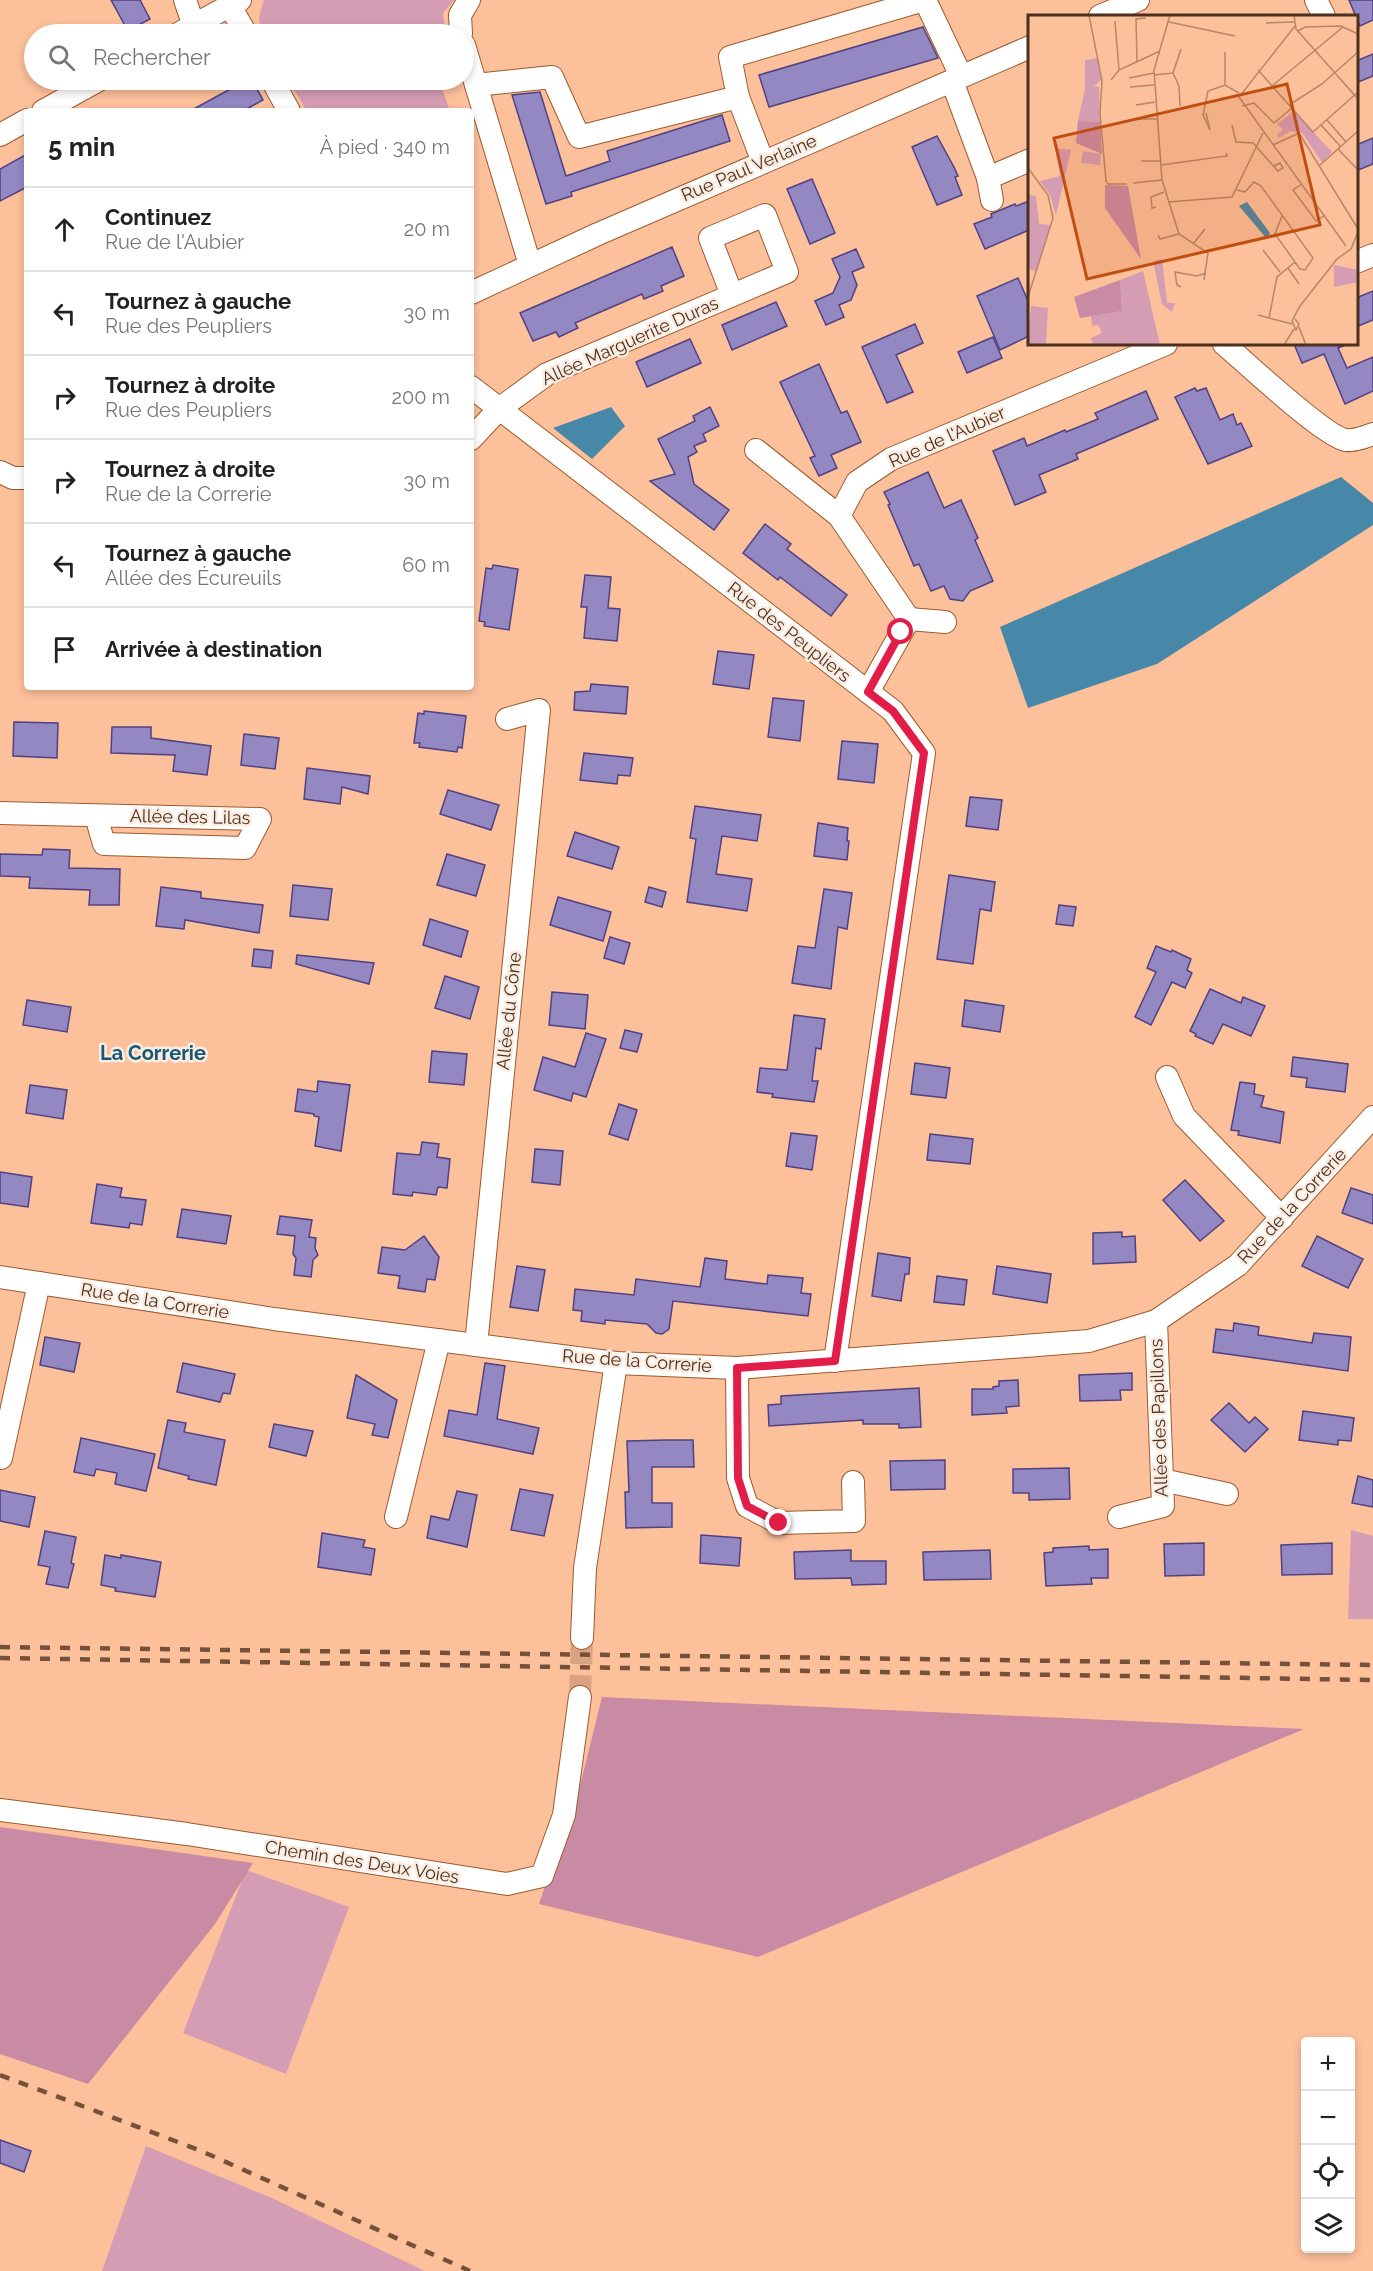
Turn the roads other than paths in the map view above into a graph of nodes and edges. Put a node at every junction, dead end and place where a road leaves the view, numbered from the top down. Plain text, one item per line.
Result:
1 (185, 0) edge
2 (469, 0) edge
3 (925, 0) edge
4 (1138, 0) edge
5 (1316, 0) edge
6 (235, 3) edge
7 (1102, 15) edge
8 (1324, 15) edge
9 (186, 24) edge
10 (197, 24) edge
11 (242, 24) edge
12 (460, 24) edge
13 (1028, 47) edge
14 (474, 78) edge
15 (956, 79) junction
16 (476, 85) junction
17 (81, 90) edge
18 (278, 90) edge
19 (738, 97) junction
20 (48, 108) edge
21 (288, 108) edge
22 (24, 122) edge
23 (0, 135) edge
24 (1028, 160) edge
25 (763, 162) junction
26 (988, 178) junction
27 (992, 200) dead end
28 (1373, 255) edge
29 (1358, 261) edge
30 (530, 265) junction
31 (474, 292) edge
32 (732, 295) dead end
33 (1164, 345) edge
34 (1225, 345) edge
35 (474, 389) edge
36 (499, 408) junction
37 (1373, 434) edge
38 (474, 435) edge
39 (756, 450) dead end
40 (0, 472) edge
41 (24, 478) edge
42 (839, 516) junction
43 (909, 619) junction
44 (945, 622) dead end
45 (868, 692) junction
46 (507, 719) dead end
47 (0, 813) edge
48 (96, 816) junction
49 (1167, 1077) dead end
50 (1373, 1117) edge
51 (1282, 1218) junction
52 (0, 1278) edge
53 (39, 1283) junction
54 (1156, 1321) junction
55 (439, 1340) junction
56 (476, 1345) junction
57 (835, 1361) junction
58 (616, 1363) junction
59 (737, 1368) junction
60 (1, 1458) edge
61 (1162, 1480) junction
62 (853, 1482) dead end
63 (1227, 1494) dead end
64 (396, 1517) dead end
65 (1119, 1517) dead end
66 (582, 1638) tunnel mouth
67 (580, 1697) tunnel mouth
68 (0, 1810) edge

1 - 9 street
2 - 12 street
3 - 15 street
3 - 19 street
4 - 7 street
5 - 8 street
6 - 10 street
6 - 11 street
13 - 15 street, Rue Paul Verlaine
14 - 16 street
15 - 25 street, Rue Paul Verlaine
15 - 26 street
16 - 19 street
16 - 30 street
17 - 20 street
18 - 21 street
19 - 25 street
22 - 23 street
24 - 26 street
25 - 30 street, Rue Paul Verlaine
26 - 27 street
28 - 29 street
30 - 31 street, Rue Paul Verlaine
32 - 36 street, Allée Marguerite Duras
33 - 42 street, Rue de l'Aubier
34 - 37 street
35 - 36 street, Rue des Peupliers
36 - 38 street, Allée Marguerite Duras
36 - 45 street, Rue des Peupliers
39 - 42 street
40 - 41 street
42 - 43 street
43 - 44 street
43 - 45 street
45 - 57 street, Rue des Peupliers
46 - 56 street, Allée du Cône
47 - 48 street, Allée des Lilas
48 - 48 street, Allée des Lilas
49 - 51 street
50 - 51 street, Rue de la Correrie
51 - 54 street, Rue de la Correrie
52 - 53 street, Rue de la Correrie
53 - 55 street, Rue de la Correrie
53 - 60 street
54 - 57 street, Rue de la Correrie
54 - 61 street, Allée des Papillons
55 - 56 street, Rue de la Correrie
55 - 64 street
56 - 58 street, Rue de la Correrie
57 - 59 street, Rue de la Correrie
58 - 59 street, Rue de la Correrie
58 - 66 street
59 - 62 street
61 - 63 street
61 - 65 street, Allée des Papillons
67 - 68 street, Chemin des Deux Voies

